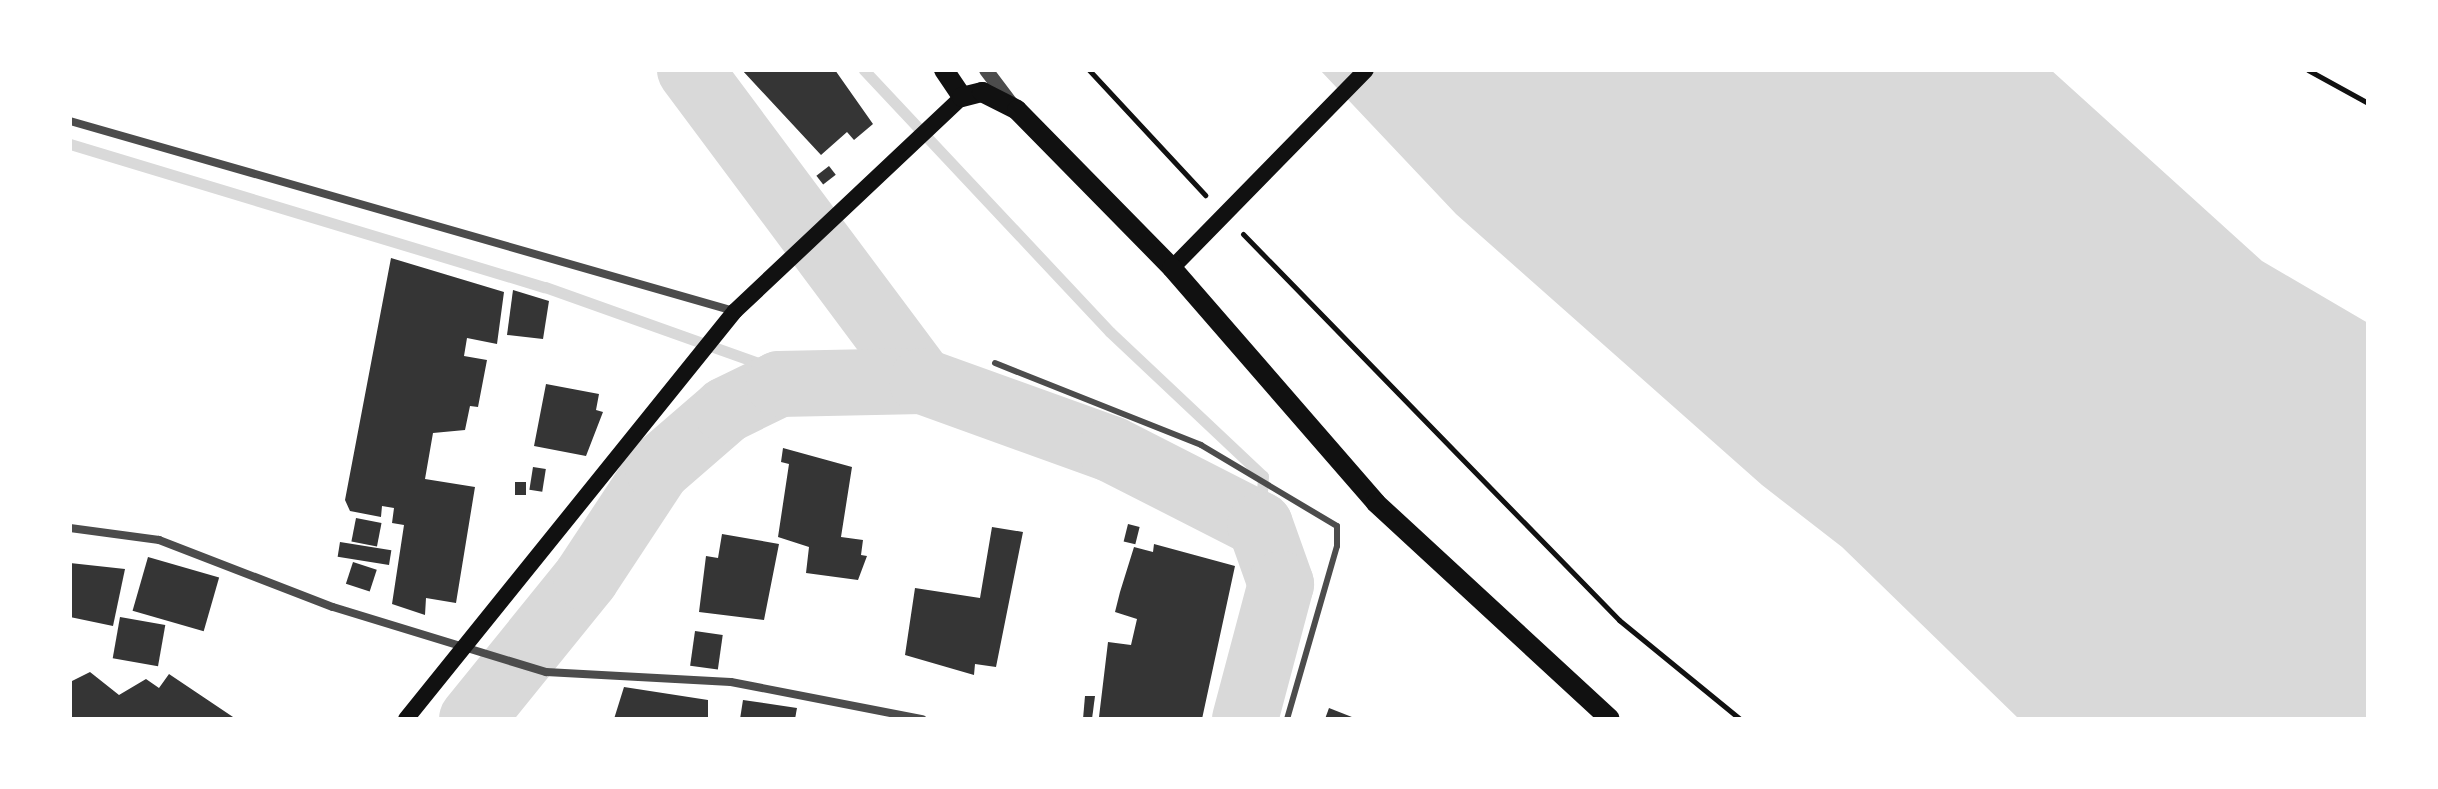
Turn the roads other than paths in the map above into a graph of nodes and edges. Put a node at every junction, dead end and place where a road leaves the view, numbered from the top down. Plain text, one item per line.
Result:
1 (944, 70) edge
2 (986, 70) edge
3 (1366, 70) edge
4 (962, 97) junction
5 (1017, 110) junction
6 (70, 121) edge
7 (1172, 268) junction
8 (735, 311) junction
9 (995, 363) dead end
10 (70, 528) edge
11 (468, 648) junction
12 (406, 719) edge
13 (922, 719) edge
14 (1287, 719) edge
15 (1610, 719) edge

1 - 4 main road
2 - 5 street
3 - 7 main road
4 - 5 main road
4 - 8 main road
5 - 7 main road
6 - 8 street
7 - 15 main road
8 - 11 main road
9 - 14 lane
10 - 11 street
11 - 12 main road
11 - 13 street

